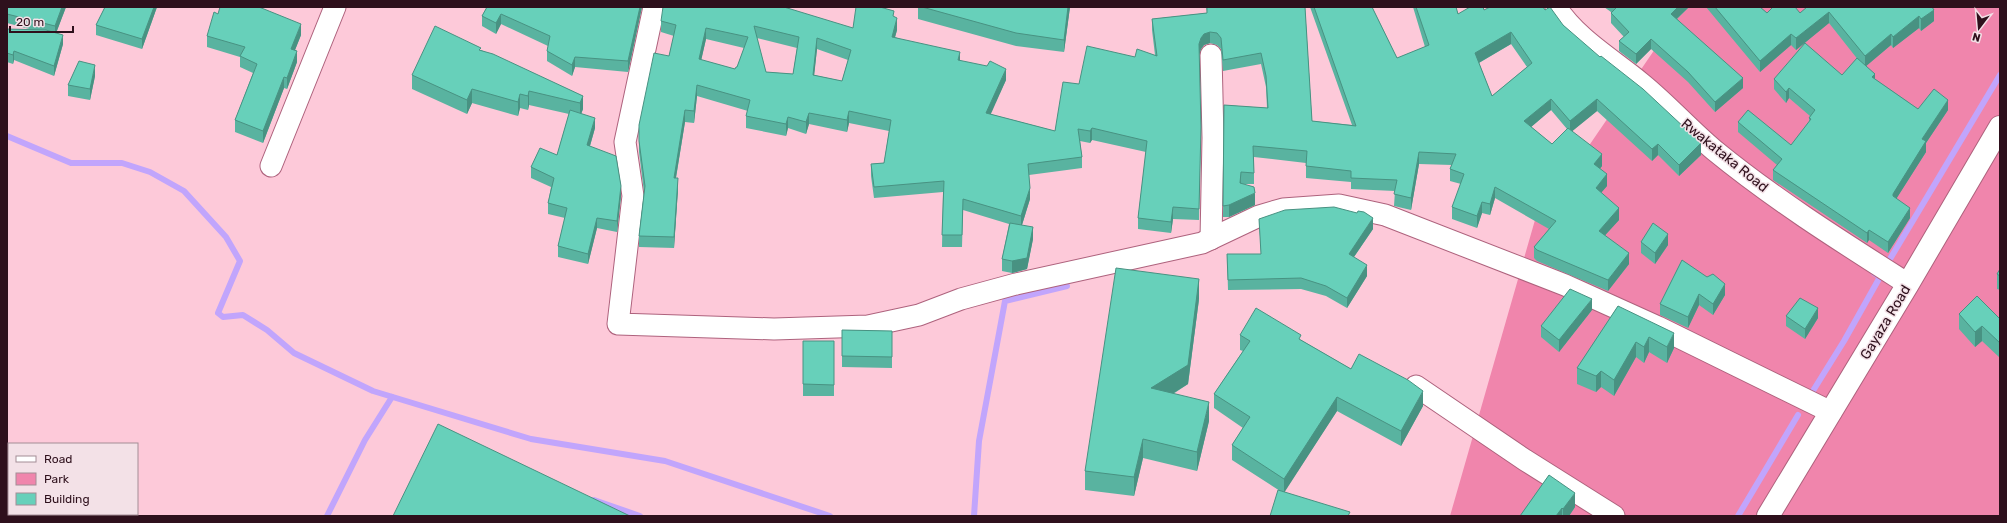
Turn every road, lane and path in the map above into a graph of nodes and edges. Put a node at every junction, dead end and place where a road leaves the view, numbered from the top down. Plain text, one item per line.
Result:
1 (335, 7) edge
2 (654, 7) edge
3 (1556, 7) edge
4 (1211, 55) dead end
5 (2000, 127) edge
6 (271, 166) dead end
7 (1211, 239) junction
8 (1908, 284) junction
9 (1416, 386) edge
10 (1831, 412) junction
11 (1614, 516) edge
12 (1768, 516) edge

1 - 6 street
2 - 7 street
3 - 8 street, Rwakataka Road
4 - 7 street
5 - 8 main road, Gayaza Road
7 - 10 street
8 - 10 main road, Gayaza Road
9 - 11 street
10 - 12 main road, Gayaza Road

